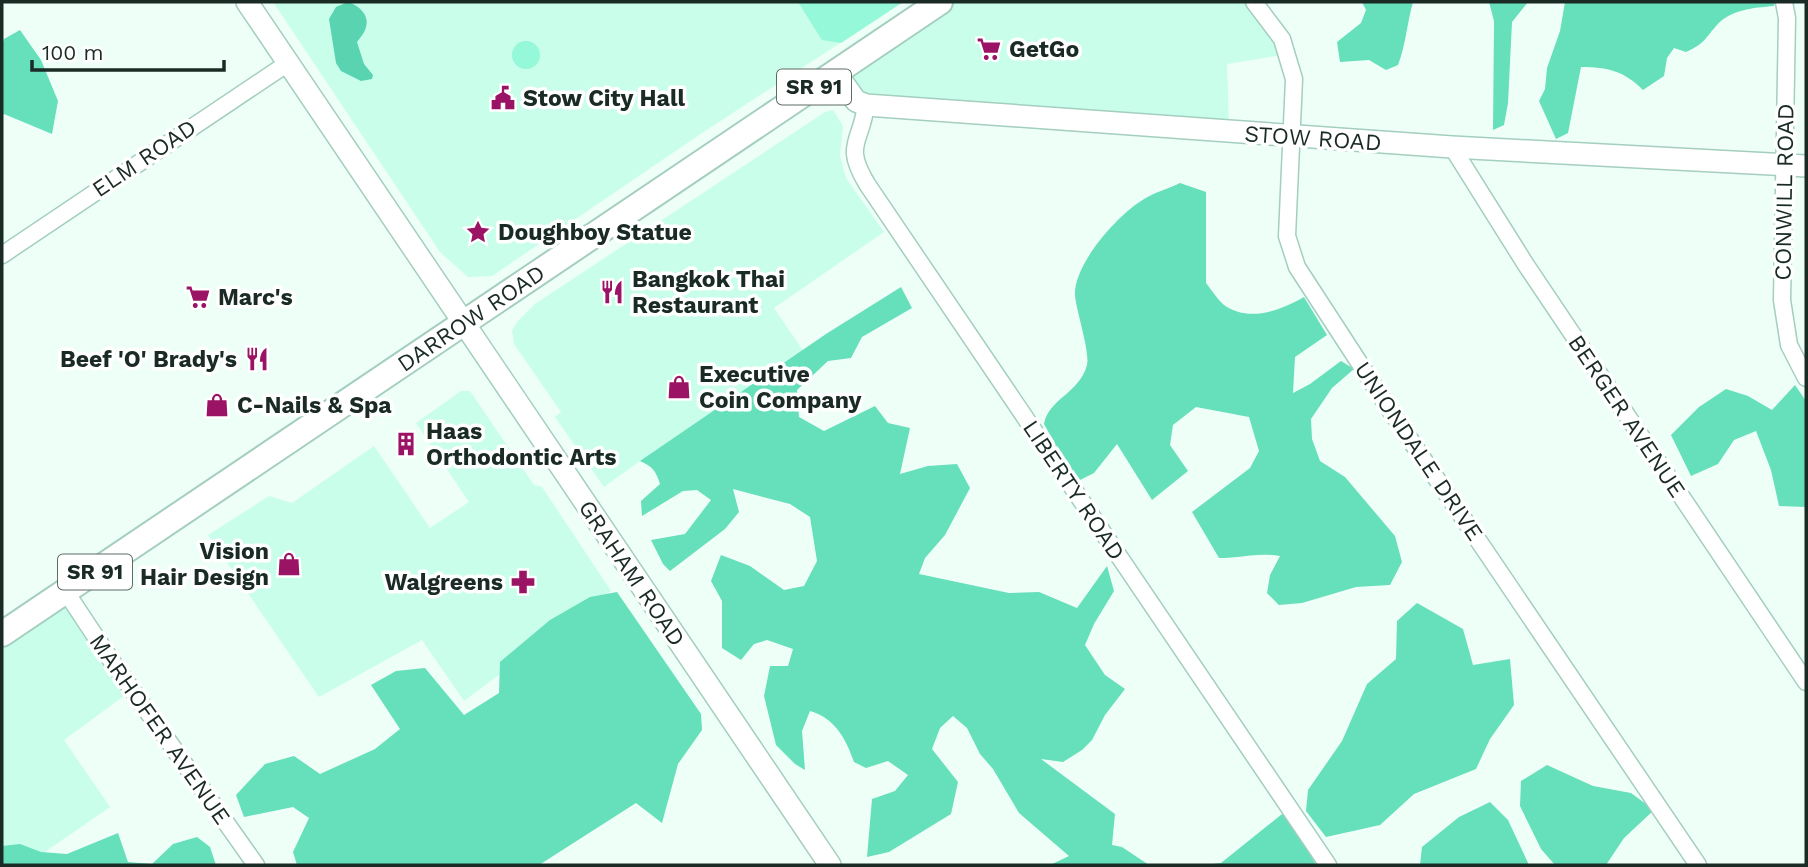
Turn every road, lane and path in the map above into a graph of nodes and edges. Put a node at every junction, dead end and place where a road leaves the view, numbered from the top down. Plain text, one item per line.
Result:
1 (247, 2) edge
2 (940, 2) edge
3 (1254, 2) edge
4 (1784, 2) edge
5 (288, 63) junction
6 (836, 73) junction
7 (866, 105) junction
8 (1289, 135) junction
9 (1451, 147) junction
10 (1796, 166) edge
11 (2, 255) edge
12 (463, 323) junction
13 (1806, 378) edge
14 (66, 592) junction
15 (2, 635) edge
16 (1806, 682) edge
17 (256, 865) edge
18 (830, 865) edge
19 (1328, 865) edge
20 (1698, 865) edge

1 - 5 main road, GRAHAM ROAD
2 - 6 main road, DARROW ROAD / SR 91
3 - 8 street, UNIONDALE DRIVE
4 - 10 street, CONWILL ROAD
5 - 11 street, ELM ROAD
5 - 12 main road, GRAHAM ROAD
6 - 7 main road
6 - 12 main road, DARROW ROAD / SR 91
7 - 8 main road, STOW ROAD
7 - 19 street, LIBERTY ROAD
8 - 9 main road, STOW ROAD
8 - 20 street, UNIONDALE DRIVE
9 - 10 main road, STOW ROAD
9 - 16 street, BERGER AVENUE
10 - 13 street, CONWILL ROAD
12 - 14 main road, DARROW ROAD / SR 91
12 - 18 main road, GRAHAM ROAD
14 - 15 main road, DARROW ROAD / SR 91
14 - 17 street, MARHOFER AVENUE

